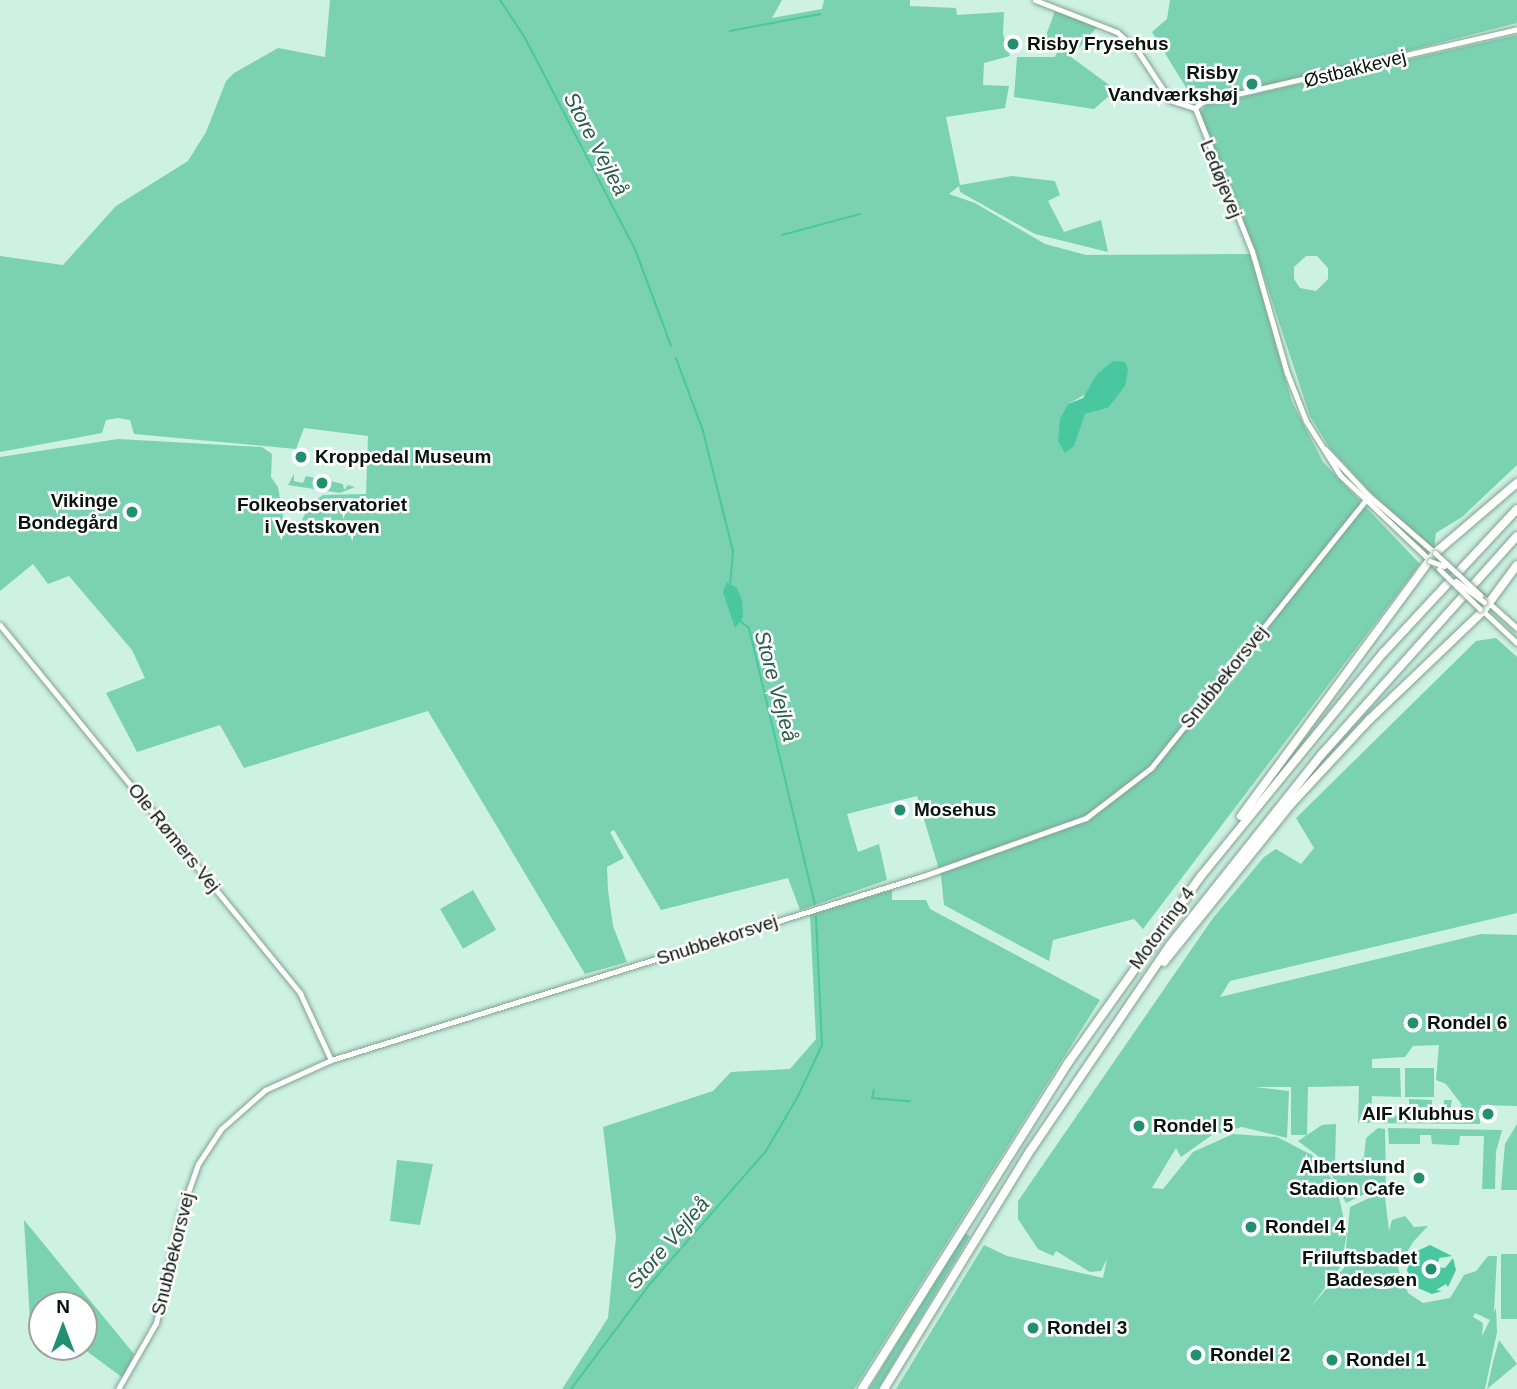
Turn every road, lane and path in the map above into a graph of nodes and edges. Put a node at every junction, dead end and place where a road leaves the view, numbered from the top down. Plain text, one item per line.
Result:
1 (1035, 0) edge
2 (1517, 29) edge
3 (1195, 108) junction
4 (1517, 483) edge
5 (1367, 499) junction
6 (1517, 509) edge
7 (1517, 536) edge
8 (1433, 557) junction
9 (1517, 565) edge
10 (1484, 606) junction
11 (0, 625) edge
12 (1517, 628) edge
13 (1517, 643) edge
14 (1200, 876) junction
15 (1132, 999) junction
16 (331, 1060) junction
17 (118, 1389) edge
18 (862, 1389) edge
19 (884, 1389) edge

1 - 3 street
2 - 3 street, Østbakkevej
3 - 5 street, Ledøjevej
4 - 8 highway
5 - 8 street, Ledøjevej
5 - 16 street, Snubbekorsvej
6 - 14 highway, Motorring 4
7 - 15 highway, Motorring 4
8 - 10 street, bridge
8 - 10 street, bridge
8 - 14 highway
9 - 10 highway
10 - 12 street
10 - 13 street
10 - 15 highway
11 - 16 street, Ole Rømers Vej
14 - 18 highway, Motorring 4
15 - 19 highway, Motorring 4
16 - 17 street, Snubbekorsvej

